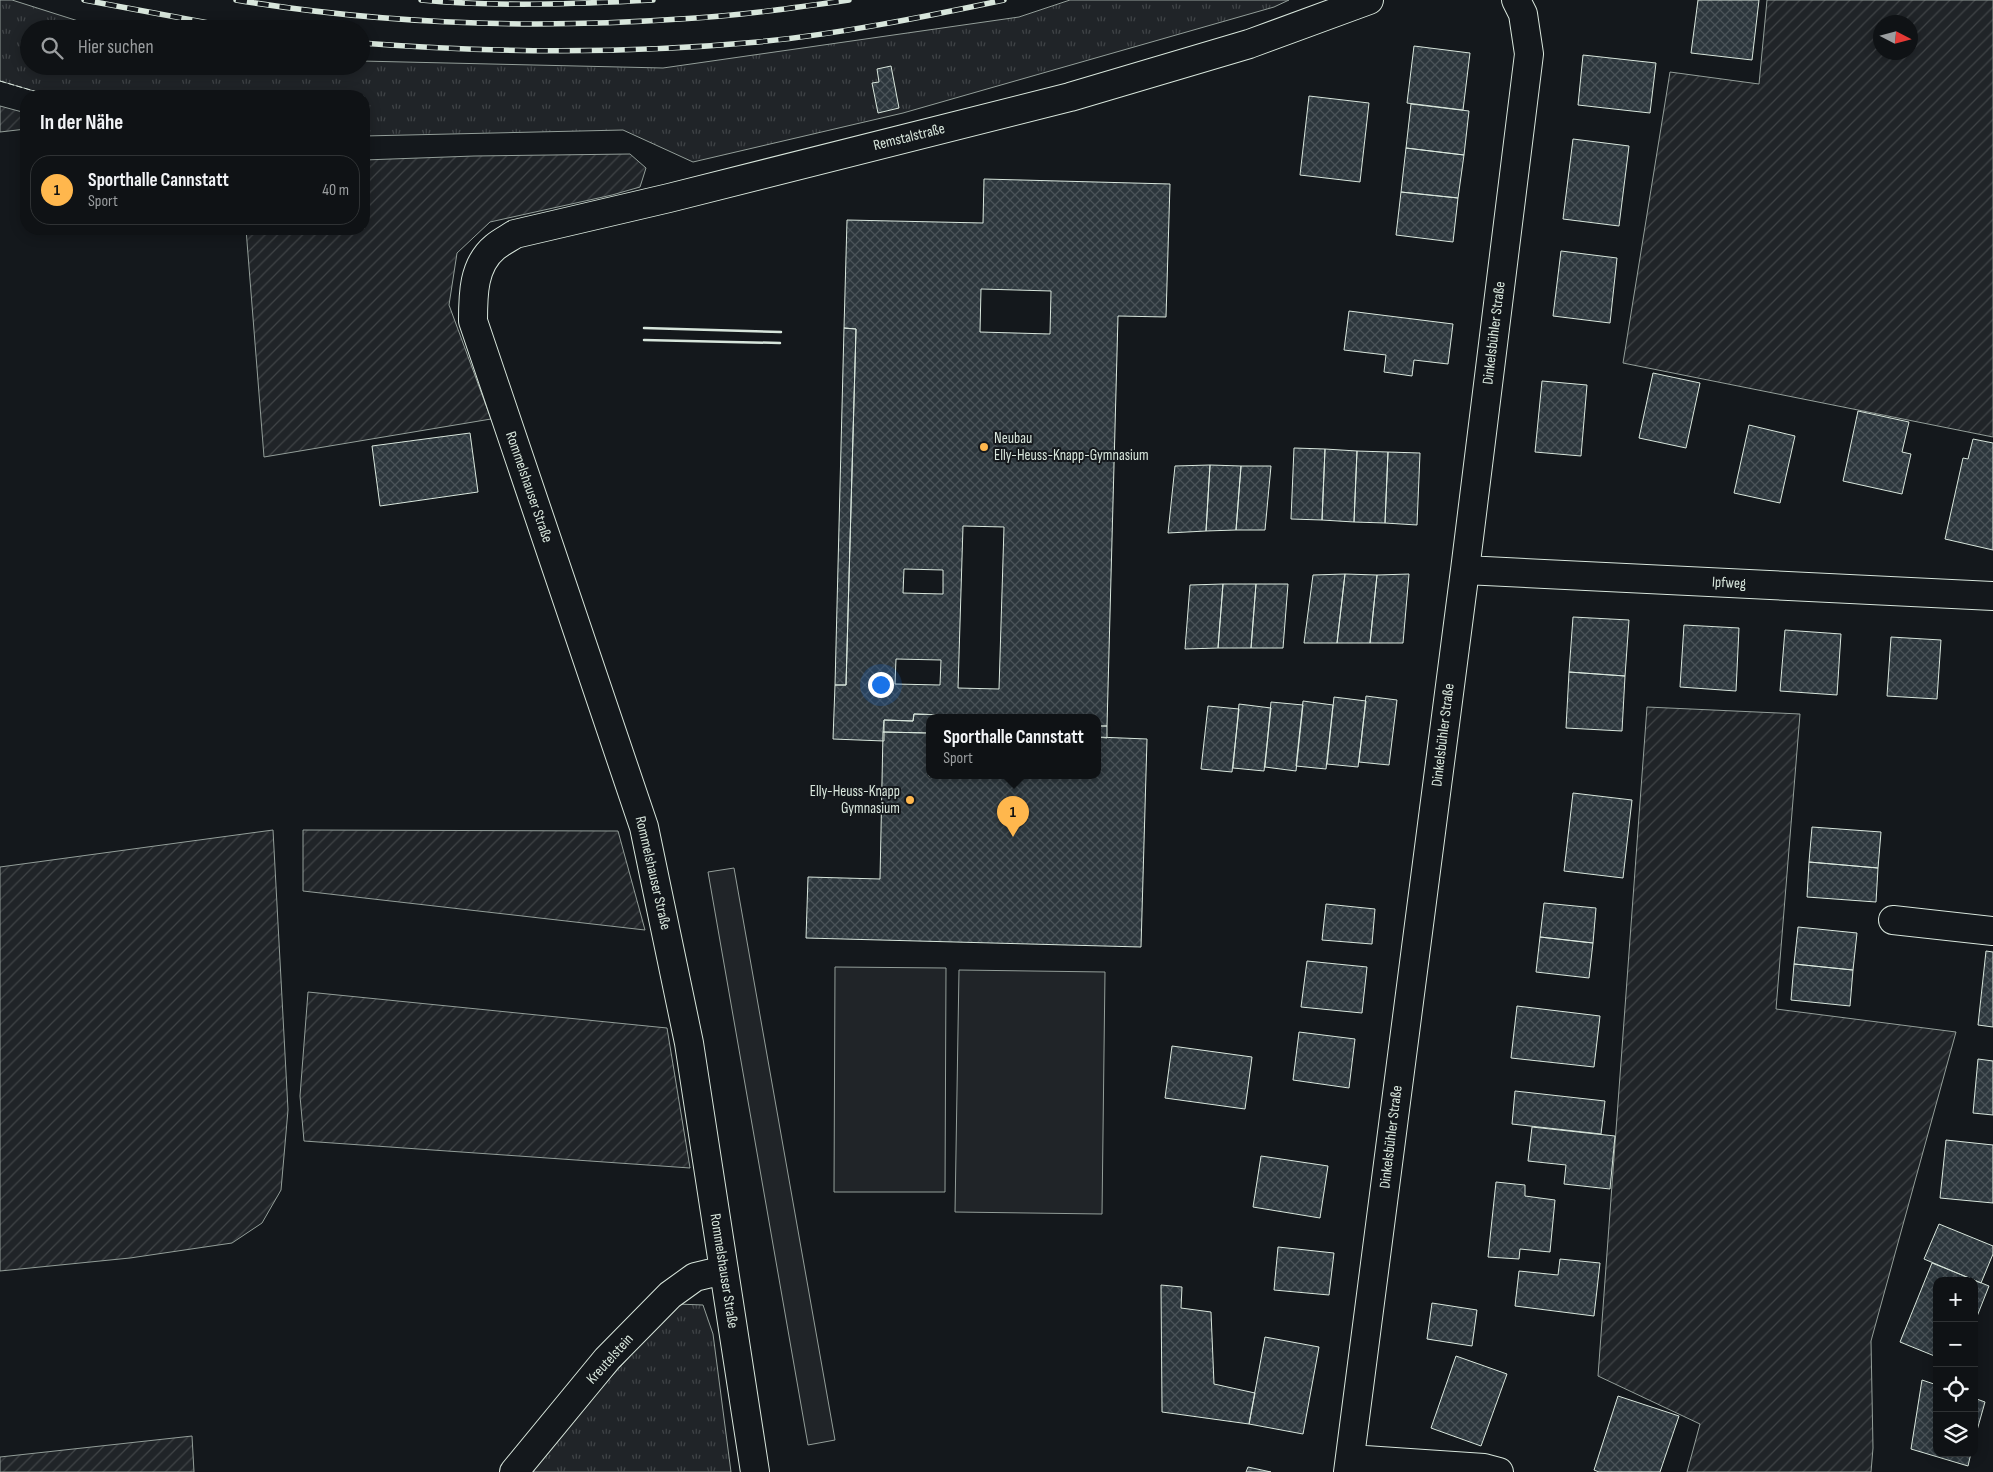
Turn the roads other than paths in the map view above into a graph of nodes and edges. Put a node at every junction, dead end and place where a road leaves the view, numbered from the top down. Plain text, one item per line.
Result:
1 (1369, 0) edge
2 (1516, 0) edge
3 (473, 293) joint
4 (1465, 570) junction
5 (1993, 596) edge
6 (1893, 920) dead end
7 (1993, 930) edge
8 (724, 1270) junction
9 (1349, 1466) edge
10 (514, 1472) edge
11 (755, 1472) edge
12 (1499, 1472) edge

1 - 3 street, Remstalstraße
2 - 4 street, Dinkelsbühler Straße
3 - 8 street, Rommelshauser Straße
4 - 5 street, Ipfweg
4 - 9 street, Dinkelsbühler Straße
6 - 7 street
8 - 10 street, Kreutelstein
8 - 11 street, Rommelshauser Straße
9 - 12 street

